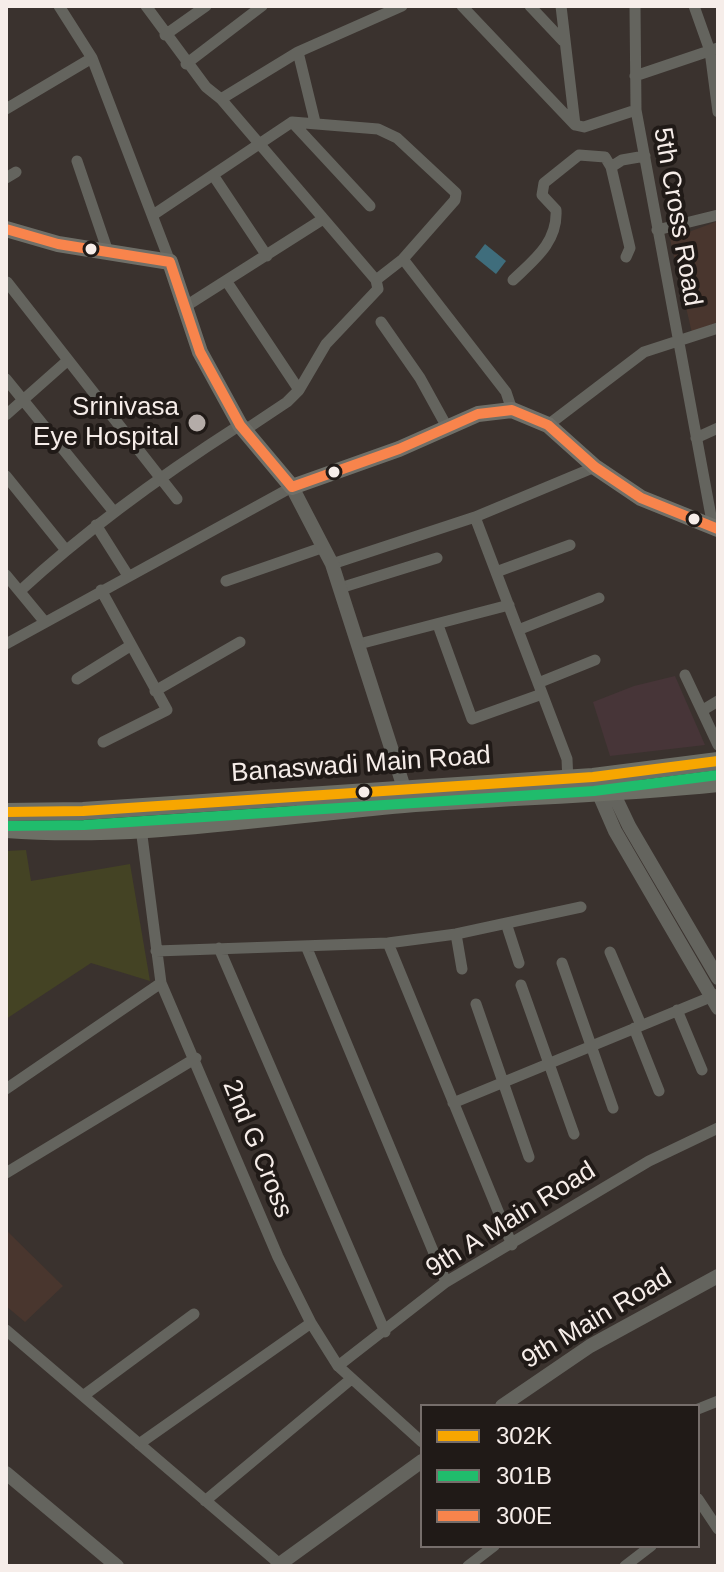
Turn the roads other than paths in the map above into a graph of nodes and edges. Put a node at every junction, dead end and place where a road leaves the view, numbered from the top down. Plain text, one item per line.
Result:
1 (59, 6) edge
2 (146, 6) edge
3 (206, 6) edge
4 (262, 6) edge
5 (402, 6) edge
6 (462, 6) edge
7 (530, 6) edge
8 (561, 6) edge
9 (635, 6) edge
10 (694, 6) edge
11 (383, 8) edge
12 (165, 35) junction
13 (564, 41) junction
14 (714, 50) edge
15 (298, 52) junction
16 (92, 58) junction
17 (186, 64) junction
18 (635, 76) junction
19 (221, 99) junction
20 (6, 109) edge
21 (636, 110) junction
22 (718, 112) edge
23 (292, 122) junction
24 (315, 122) junction
25 (575, 125) junction
26 (259, 145) junction
27 (645, 156) junction
28 (77, 161) dead end
29 (611, 167) junction
30 (213, 175) junction
31 (370, 206) dead end
32 (153, 215) junction
33 (718, 215) edge
34 (323, 219) junction
35 (6, 229) edge
36 (657, 230) junction
37 (108, 252) junction
38 (267, 256) junction
39 (626, 257) dead end
40 (403, 259) junction
41 (170, 262) junction
42 (376, 280) junction
43 (513, 280) dead end
44 (7, 282) edge
45 (227, 282) junction
46 (186, 306) junction
47 (381, 322) dead end
48 (718, 328) edge
49 (677, 343) junction
50 (67, 361) junction
51 (6, 379) edge
52 (299, 390) junction
53 (23, 400) junction
54 (512, 410) junction
55 (6, 415) edge
56 (548, 425) junction
57 (447, 427) junction
58 (242, 428) junction
59 (718, 428) edge
60 (696, 438) junction
61 (595, 467) junction
62 (6, 476) edge
63 (161, 476) junction
64 (292, 487) junction
65 (177, 499) dead end
66 (114, 512) junction
67 (475, 517) junction
68 (96, 525) junction
69 (716, 528) edge
70 (570, 545) dead end
71 (324, 547) junction
72 (65, 549) junction
73 (437, 558) dead end
74 (332, 564) junction
75 (496, 572) junction
76 (127, 574) junction
77 (6, 575) edge
78 (226, 581) dead end
79 (340, 588) junction
80 (101, 590) junction
81 (20, 591) junction
82 (599, 598) dead end
83 (509, 605) junction
84 (44, 621) junction
85 (438, 625) junction
86 (518, 630) junction
87 (240, 642) dead end
88 (6, 644) edge
89 (359, 644) junction
90 (130, 646) junction
91 (595, 660) dead end
92 (685, 675) dead end
93 (77, 679) dead end
94 (540, 688) junction
95 (155, 691) junction
96 (718, 701) edge
97 (703, 710) junction
98 (103, 742) dead end
99 (718, 745) edge
100 (718, 761) edge
101 (718, 783) edge
102 (603, 785) junction
103 (569, 786) junction
104 (404, 788) junction
105 (6, 812) edge
106 (141, 828) junction
107 (6, 829) edge
108 (581, 907) dead end
109 (506, 923) junction
110 (456, 934) junction
111 (388, 943) junction
112 (306, 946) junction
113 (219, 948) junction
114 (156, 951) junction
115 (610, 952) dead end
116 (519, 963) dead end
117 (562, 963) dead end
118 (462, 969) dead end
119 (718, 978) edge
120 (161, 983) junction
121 (521, 985) dead end
122 (716, 1000) edge
123 (476, 1004) dead end
124 (677, 1010) junction
125 (637, 1026) junction
126 (591, 1045) junction
127 (196, 1058) junction
128 (549, 1063) junction
129 (702, 1070) dead end
130 (503, 1082) junction
131 (6, 1089) edge
132 (659, 1091) dead end
133 (453, 1103) junction
134 (613, 1108) dead end
135 (718, 1128) edge
136 (574, 1134) dead end
137 (529, 1157) dead end
138 (6, 1173) edge
139 (512, 1245) junction
140 (718, 1276) edge
141 (446, 1282) junction
142 (194, 1314) dead end
143 (311, 1323) junction
144 (6, 1330) edge
145 (385, 1332) junction
146 (338, 1366) junction
147 (350, 1380) junction
148 (83, 1396) junction
149 (505, 1404) edge
150 (420, 1440) edge
151 (139, 1444) junction
152 (420, 1462) edge
153 (6, 1473) edge
154 (205, 1501) junction
155 (700, 1505) edge
156 (718, 1529) edge
157 (491, 1548) edge
158 (648, 1548) edge
159 (279, 1565) edge
160 (117, 1566) edge
161 (468, 1566) edge
162 (625, 1566) edge

1 - 16 street
2 - 12 street
3 - 12 street
4 - 17 street
5 - 11 street
6 - 25 street
7 - 13 street
8 - 13 street
9 - 18 street, 5th Cross Road
10 - 14 street
11 - 15 street
12 - 17 street
13 - 25 street
14 - 18 street
14 - 22 street
15 - 19 street
15 - 24 street
16 - 20 street
16 - 32 street
17 - 19 street
18 - 21 street, 5th Cross Road
19 - 26 street
21 - 25 street
21 - 27 street, 5th Cross Road
23 - 24 street
23 - 26 street
23 - 31 street
24 - 40 street
26 - 30 street
26 - 34 street
27 - 29 street
27 - 36 street, 5th Cross Road
28 - 37 street
29 - 39 street
29 - 43 street
30 - 32 street
30 - 38 street
32 - 41 street
33 - 36 street
34 - 38 street
34 - 42 street
35 - 37 main road
36 - 49 street, 5th Cross Road
37 - 41 main road
38 - 45 street
40 - 42 street
40 - 54 street
41 - 46 main road
42 - 52 street
44 - 50 street
45 - 46 street
45 - 52 street
46 - 58 main road
47 - 57 street
48 - 49 street
49 - 56 street
49 - 60 street, 5th Cross Road
50 - 53 street
50 - 63 street
51 - 53 street
52 - 58 street
53 - 55 street
53 - 66 street
54 - 56 main road
54 - 57 main road
56 - 61 main road
57 - 64 main road
58 - 63 street
58 - 64 main road
59 - 60 street
60 - 69 street, 5th Cross Road
61 - 67 street
61 - 69 main road
62 - 72 street
63 - 65 street
63 - 66 street
64 - 71 street
64 - 76 street
66 - 68 street
67 - 74 street
67 - 75 street
68 - 72 street
68 - 76 street
70 - 75 street
71 - 74 street
71 - 78 street
72 - 81 street
73 - 79 street
74 - 79 street
75 - 83 street
76 - 80 street
77 - 81 street
79 - 89 street
80 - 84 street
80 - 90 street
81 - 84 street
82 - 86 street
83 - 85 street
83 - 86 street
84 - 88 street
85 - 89 street
85 - 94 street
86 - 94 street
87 - 95 street
89 - 104 street
90 - 93 street
90 - 95 street
91 - 94 street
92 - 97 street
94 - 103 street
95 - 98 street
96 - 97 street
97 - 99 street
100 - 102 main road, Banaswadi Main Road
101 - 102 main road, Banaswadi Main Road
102 - 103 main road, Banaswadi Main Road
102 - 119 street
102 - 122 street
103 - 104 main road, Banaswadi Main Road
103 - 106 main road, Banaswadi Main Road
104 - 105 main road, Banaswadi Main Road
106 - 107 main road, Banaswadi Main Road
106 - 114 street, 2nd G Cross
108 - 109 street
109 - 110 street
109 - 116 street
110 - 111 street
110 - 118 street
111 - 112 street
111 - 133 street
112 - 113 street
112 - 141 street
113 - 114 street
113 - 145 street
114 - 120 street, 2nd G Cross
115 - 125 street
117 - 126 street
120 - 127 street, 2nd G Cross
120 - 131 street
121 - 128 street
122 - 124 street
123 - 130 street
124 - 125 street
124 - 129 street
125 - 126 street
125 - 132 street
126 - 128 street
126 - 134 street
127 - 138 street
127 - 143 street, 2nd G Cross
128 - 130 street
128 - 136 street
130 - 133 street
130 - 137 street
133 - 139 street
135 - 139 street, 9th A Main Road
139 - 141 street, 9th A Main Road
140 - 149 street, 9th Main Road
141 - 145 street, 9th A Main Road
142 - 148 street
143 - 146 street, 2nd G Cross
143 - 151 street
144 - 148 street
145 - 146 street, 9th A Main Road
146 - 147 street, 2nd G Cross
147 - 150 street, 2nd G Cross
147 - 154 street
148 - 151 street
151 - 154 street
152 - 159 street
153 - 160 street
154 - 159 street
155 - 156 street
157 - 161 street
158 - 162 street

